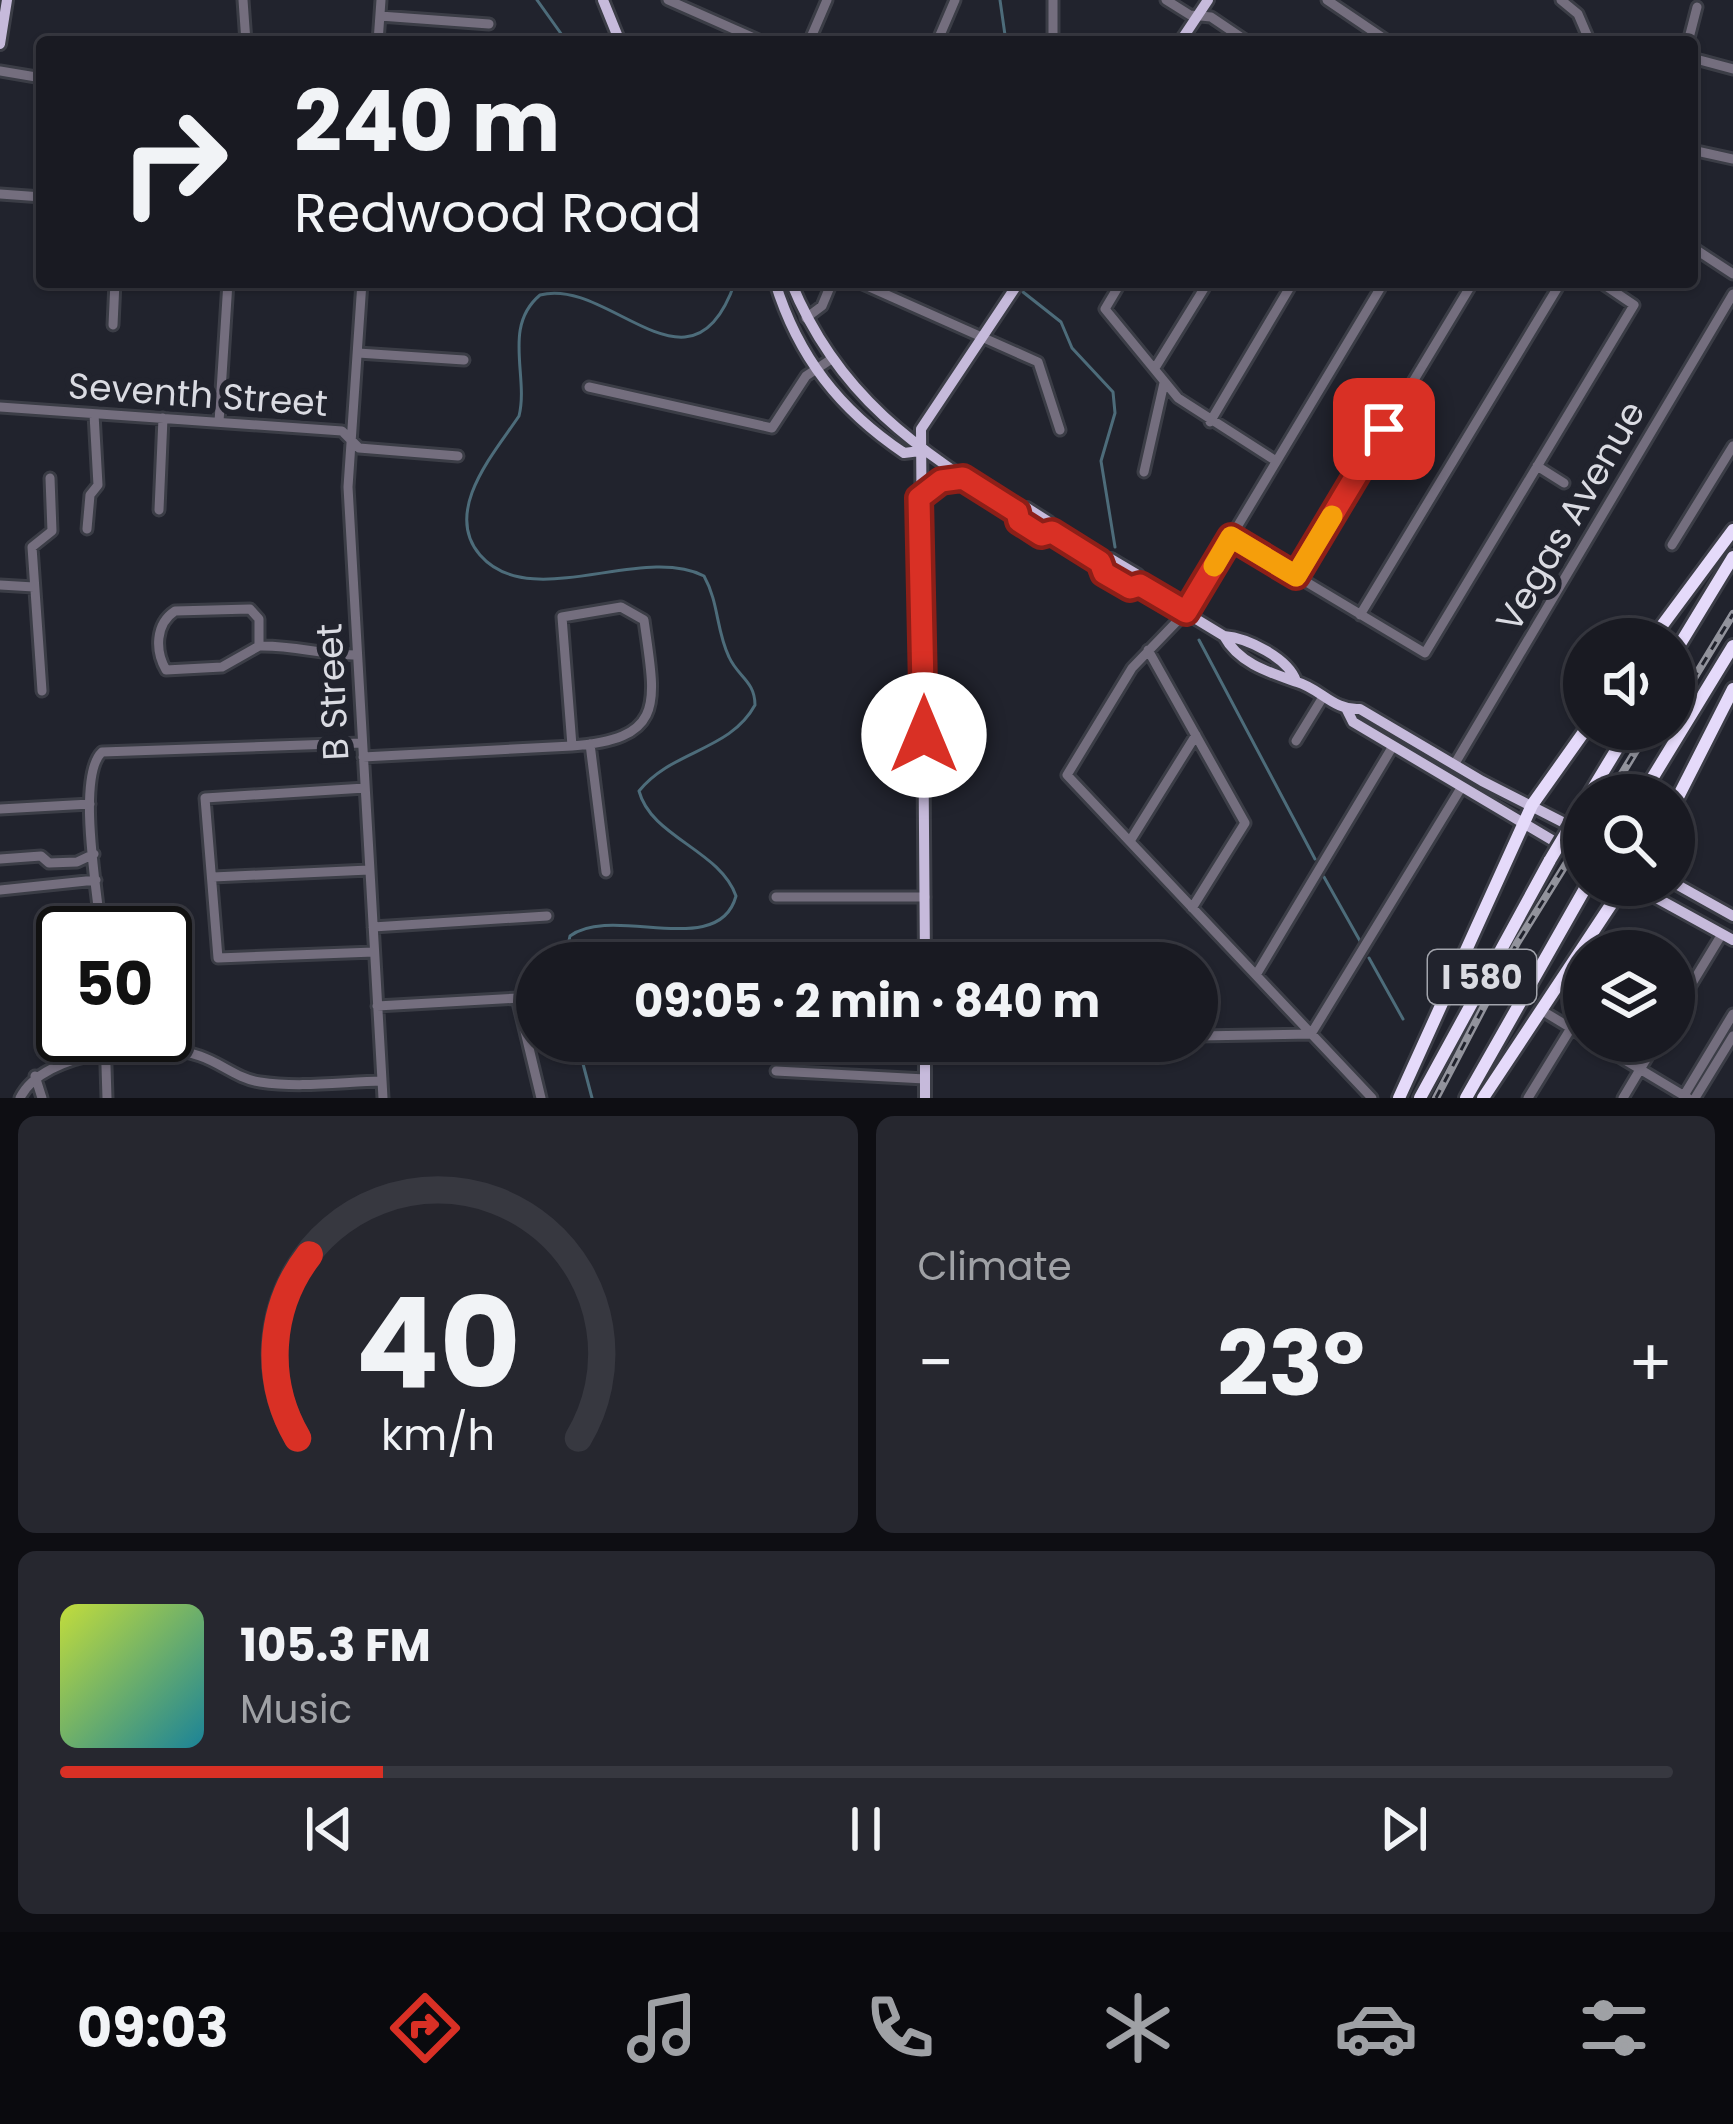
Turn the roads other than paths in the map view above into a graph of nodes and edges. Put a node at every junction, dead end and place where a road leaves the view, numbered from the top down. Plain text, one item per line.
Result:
1 (7, 0) edge
2 (243, 0) edge
3 (381, 0) edge
4 (603, 0) edge
5 (668, 0) edge
6 (827, 0) edge
7 (955, 0) edge
8 (1052, 0) edge
9 (1166, 0) edge
10 (1208, 0) edge
11 (1328, 0) edge
12 (1561, 0) edge
13 (1697, 7) dead end
14 (1198, 15) junction
15 (380, 16) junction
16 (2, 24) edge
17 (489, 24) dead end
18 (246, 36) edge
19 (379, 36) edge
20 (618, 36) edge
21 (749, 36) edge
22 (812, 36) edge
23 (940, 36) edge
24 (1053, 36) edge
25 (1184, 36) edge
26 (1239, 36) edge
27 (1380, 36) edge
28 (1587, 36) edge
29 (1690, 36) edge
30 (0, 44) edge
31 (1698, 60) edge
32 (1733, 69) edge
33 (0, 71) edge
34 (36, 77) edge
35 (1698, 152) edge
36 (1733, 159) edge
37 (0, 194) edge
38 (36, 197) edge
39 (1698, 251) edge
40 (1733, 274) edge
41 (115, 288) edge
42 (228, 288) edge
43 (362, 288) edge
44 (778, 288) edge
45 (794, 288) edge
46 (830, 288) edge
47 (872, 288) edge
48 (1014, 288) edge
49 (1118, 288) edge
50 (1204, 288) edge
51 (1289, 288) edge
52 (1380, 288) edge
53 (1469, 288) edge
54 (1557, 288) edge
55 (1609, 288) edge
56 (1733, 294) edge
57 (806, 318) junction
58 (113, 325) dead end
59 (982, 336) junction
60 (358, 353) junction
61 (464, 360) dead end
62 (830, 360) junction
63 (1155, 368) junction
64 (814, 370) junction
65 (1164, 383) junction
66 (589, 387) dead end
67 (0, 407) edge
68 (94, 413) junction
69 (163, 418) junction
70 (219, 422) junction
71 (1210, 422) junction
72 (1060, 430) dead end
73 (352, 440) junction
74 (1733, 446) edge
75 (920, 451) junction
76 (458, 456) dead end
77 (1276, 461) junction
78 (1537, 466) junction
79 (1144, 472) dead end
80 (50, 478) dead end
81 (963, 478) junction
82 (1564, 483) dead end
83 (919, 498) junction
84 (159, 510) dead end
85 (87, 529) dead end
86 (1733, 530) edge
87 (1231, 537) junction
88 (1672, 544) dead end
89 (1733, 556) edge
90 (1296, 576) junction
91 (0, 585) edge
92 (34, 586) junction
93 (1186, 612) junction
94 (1360, 615) junction
95 (1668, 618) edge
96 (1695, 619) edge
97 (259, 646) junction
98 (1733, 646) edge
99 (1148, 650) junction
100 (357, 655) junction
101 (1733, 689) edge
102 (42, 691) dead end
103 (1322, 697) junction
104 (1347, 710) junction
105 (1196, 735) junction
106 (1296, 741) dead end
107 (362, 743) junction
108 (590, 744) junction
109 (572, 746) junction
110 (1393, 746) junction
111 (1571, 750) edge
112 (363, 757) junction
113 (1454, 765) junction
114 (1655, 774) edge
115 (1690, 774) edge
116 (365, 788) junction
117 (1461, 788) junction
118 (90, 804) junction
119 (1532, 805) junction
120 (0, 808) edge
121 (1563, 822) edge
122 (1522, 825) junction
123 (1563, 838) edge
124 (1130, 841) junction
125 (1563, 847) edge
126 (94, 854) junction
127 (0, 859) edge
128 (370, 870) junction
129 (606, 872) dead end
130 (213, 877) junction
131 (96, 880) junction
132 (0, 890) edge
133 (1695, 895) edge
134 (776, 897) dead end
135 (925, 897) junction
136 (98, 906) edge
137 (1575, 906) edge
138 (1615, 906) edge
139 (1669, 906) edge
140 (1192, 908) junction
141 (547, 916) dead end
142 (1733, 916) edge
143 (373, 927) junction
144 (1728, 937) edge
145 (926, 942) edge
146 (374, 952) junction
147 (1256, 975) junction
148 (1695, 983) edge
149 (516, 998) edge
150 (377, 1006) junction
151 (1546, 1013) dead end
152 (1733, 1014) edge
153 (1563, 1023) edge
154 (1312, 1034) junction
155 (1218, 1036) edge
156 (1733, 1036) edge
157 (1563, 1041) edge
158 (192, 1054) edge
159 (64, 1062) edge
160 (106, 1062) edge
161 (532, 1062) edge
162 (925, 1062) edge
163 (1628, 1062) edge
164 (1644, 1062) edge
165 (1640, 1069) junction
166 (776, 1071) dead end
167 (35, 1076) junction
168 (925, 1079) junction
169 (382, 1081) junction
170 (41, 1096) edge
171 (1687, 1097) edge
172 (20, 1098) edge
173 (107, 1098) edge
174 (383, 1098) edge
175 (541, 1098) edge
176 (926, 1098) edge
177 (1372, 1098) edge
178 (1399, 1098) edge
179 (1420, 1098) edge
180 (1466, 1098) edge
181 (1484, 1098) edge
182 (1528, 1098) edge
183 (1623, 1098) edge

1 - 16 main road
2 - 18 street
3 - 15 street
4 - 20 main road
5 - 21 street
6 - 22 street
7 - 23 street
8 - 24 street
9 - 14 street
10 - 14 main road
11 - 27 street
12 - 28 street
13 - 29 street
14 - 25 main road
14 - 26 street
15 - 17 street
15 - 19 street
16 - 30 main road
31 - 32 street
33 - 34 street
35 - 36 street
37 - 38 street
39 - 40 street
41 - 58 street
42 - 70 street
43 - 60 street, B Street
44 - 64 main road
45 - 57 main road
46 - 57 street
47 - 59 street
48 - 59 main road
49 - 63 street
50 - 63 street
51 - 71 street
52 - 77 street
53 - 90 street
54 - 94 street
55 - 78 street
56 - 113 street, Vegas Avenue
57 - 62 main road
59 - 72 street
59 - 75 main road
60 - 61 street
60 - 73 street, B Street
62 - 64 street
62 - 75 main road
63 - 65 street
64 - 66 street
64 - 75 main road
65 - 71 street
65 - 79 street
67 - 68 street, Seventh Street
68 - 69 street, Seventh Street
68 - 85 street
69 - 70 street, Seventh Street
69 - 84 street
70 - 73 street, Seventh Street
71 - 77 street
73 - 76 street, Seventh Street
73 - 100 street, B Street
74 - 88 street
75 - 81 main road
75 - 83 main road
77 - 87 street
78 - 82 street
78 - 94 street
80 - 92 street
81 - 83 main road
81 - 93 main road
83 - 135 main road
86 - 95 highway
87 - 90 street
87 - 93 street
89 - 96 highway
90 - 94 street
91 - 92 street
92 - 102 street
93 - 99 street
93 - 103 main road
97 - 97 street
97 - 100 street
98 - 114 highway
99 - 105 street
99 - 124 street
100 - 107 street, B Street
101 - 115 highway
103 - 104 main road
103 - 106 street
104 - 110 main road
104 - 113 main road
105 - 124 street
105 - 140 street
107 - 112 street, B Street
107 - 118 street
108 - 109 street
108 - 109 street
108 - 129 street
109 - 112 street
110 - 117 main road
110 - 147 street
111 - 119 highway
112 - 116 street, B Street
113 - 119 main road
116 - 128 street, B Street
116 - 130 street
117 - 122 main road
117 - 154 street
118 - 120 street
118 - 126 street
119 - 121 main road
119 - 122 highway
122 - 125 main road
122 - 178 highway
123 - 179 highway, I 580, bridge
124 - 140 street
126 - 127 street
126 - 131 street
128 - 130 street
128 - 143 street, B Street
130 - 146 street
131 - 132 street
131 - 136 street
133 - 142 main road
134 - 135 street
135 - 145 main road
137 - 180 highway, I 580
138 - 181 highway
139 - 144 main road
140 - 147 street
141 - 143 street
143 - 146 street, B Street
144 - 148 street
146 - 150 street, B Street
147 - 154 street
149 - 150 street
150 - 169 street, B Street
151 - 153 street
152 - 171 street
154 - 155 street
154 - 177 street
156 - 171 street
157 - 182 street
158 - 169 street
159 - 167 street
160 - 173 street
161 - 175 street
162 - 168 main road
163 - 165 street
164 - 165 street
165 - 171 street
165 - 183 street
166 - 168 street
167 - 170 street
167 - 172 street
168 - 176 main road
169 - 174 street, B Street

